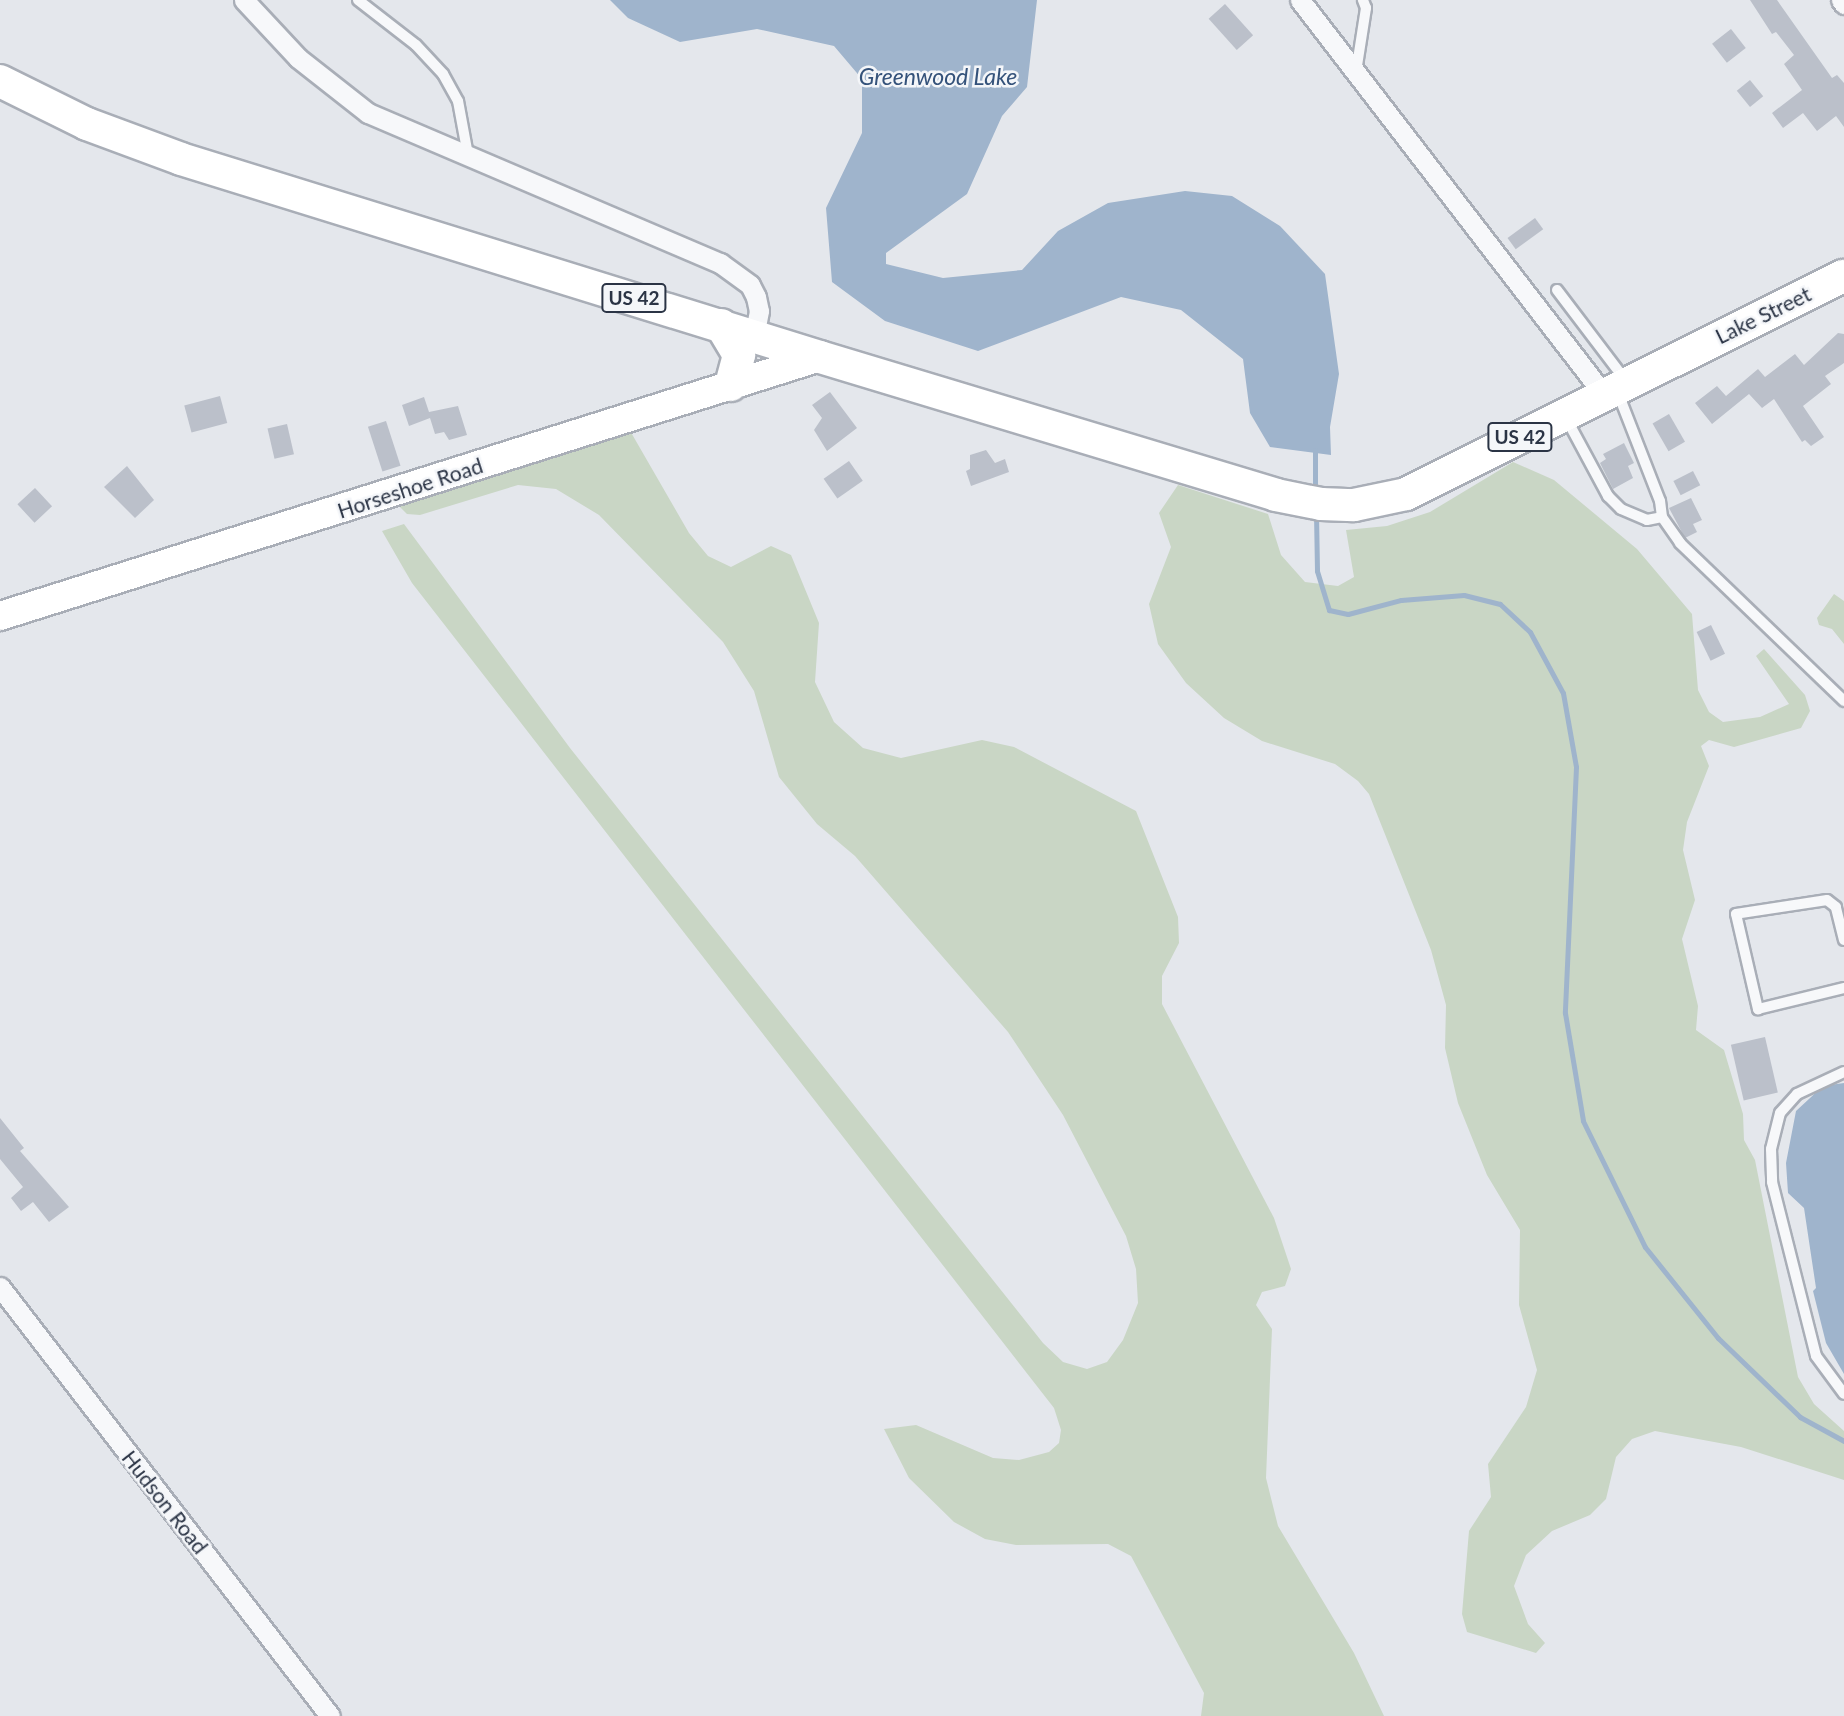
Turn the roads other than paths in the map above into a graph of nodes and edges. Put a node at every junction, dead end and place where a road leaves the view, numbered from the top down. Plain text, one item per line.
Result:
1 (244, 0) edge
2 (358, 0) edge
3 (1300, 0) edge
4 (1363, 0) edge
5 (1356, 74) junction
6 (0, 81) edge
7 (469, 158) junction
8 (1844, 276) edge
9 (1557, 290) dead end
10 (722, 326) junction
11 (754, 335) junction
12 (820, 357) junction
13 (731, 385) junction
14 (1615, 388) junction
15 (1564, 414) junction
16 (1662, 517) junction
17 (0, 616) edge
18 (1844, 701) edge
19 (1844, 940) edge
20 (1844, 988) edge
21 (1844, 1072) edge
22 (0, 1287) edge
23 (1844, 1394) edge
24 (330, 1716) edge

1 - 7 street
2 - 7 lane
3 - 5 street
4 - 5 lane
5 - 14 street
6 - 10 main road, US 42
7 - 11 street
8 - 14 main road, Lake Street / US 42
9 - 14 lane
10 - 11 main road, US 42
10 - 13 main road
11 - 12 main road, US 42
12 - 13 street, Horseshoe Road
12 - 15 main road, US 42
13 - 17 street, Horseshoe Road
14 - 15 main road, US 42
14 - 16 lane
15 - 16 lane
16 - 18 lane
19 - 20 lane
21 - 23 lane
22 - 24 street, Hudson Road

